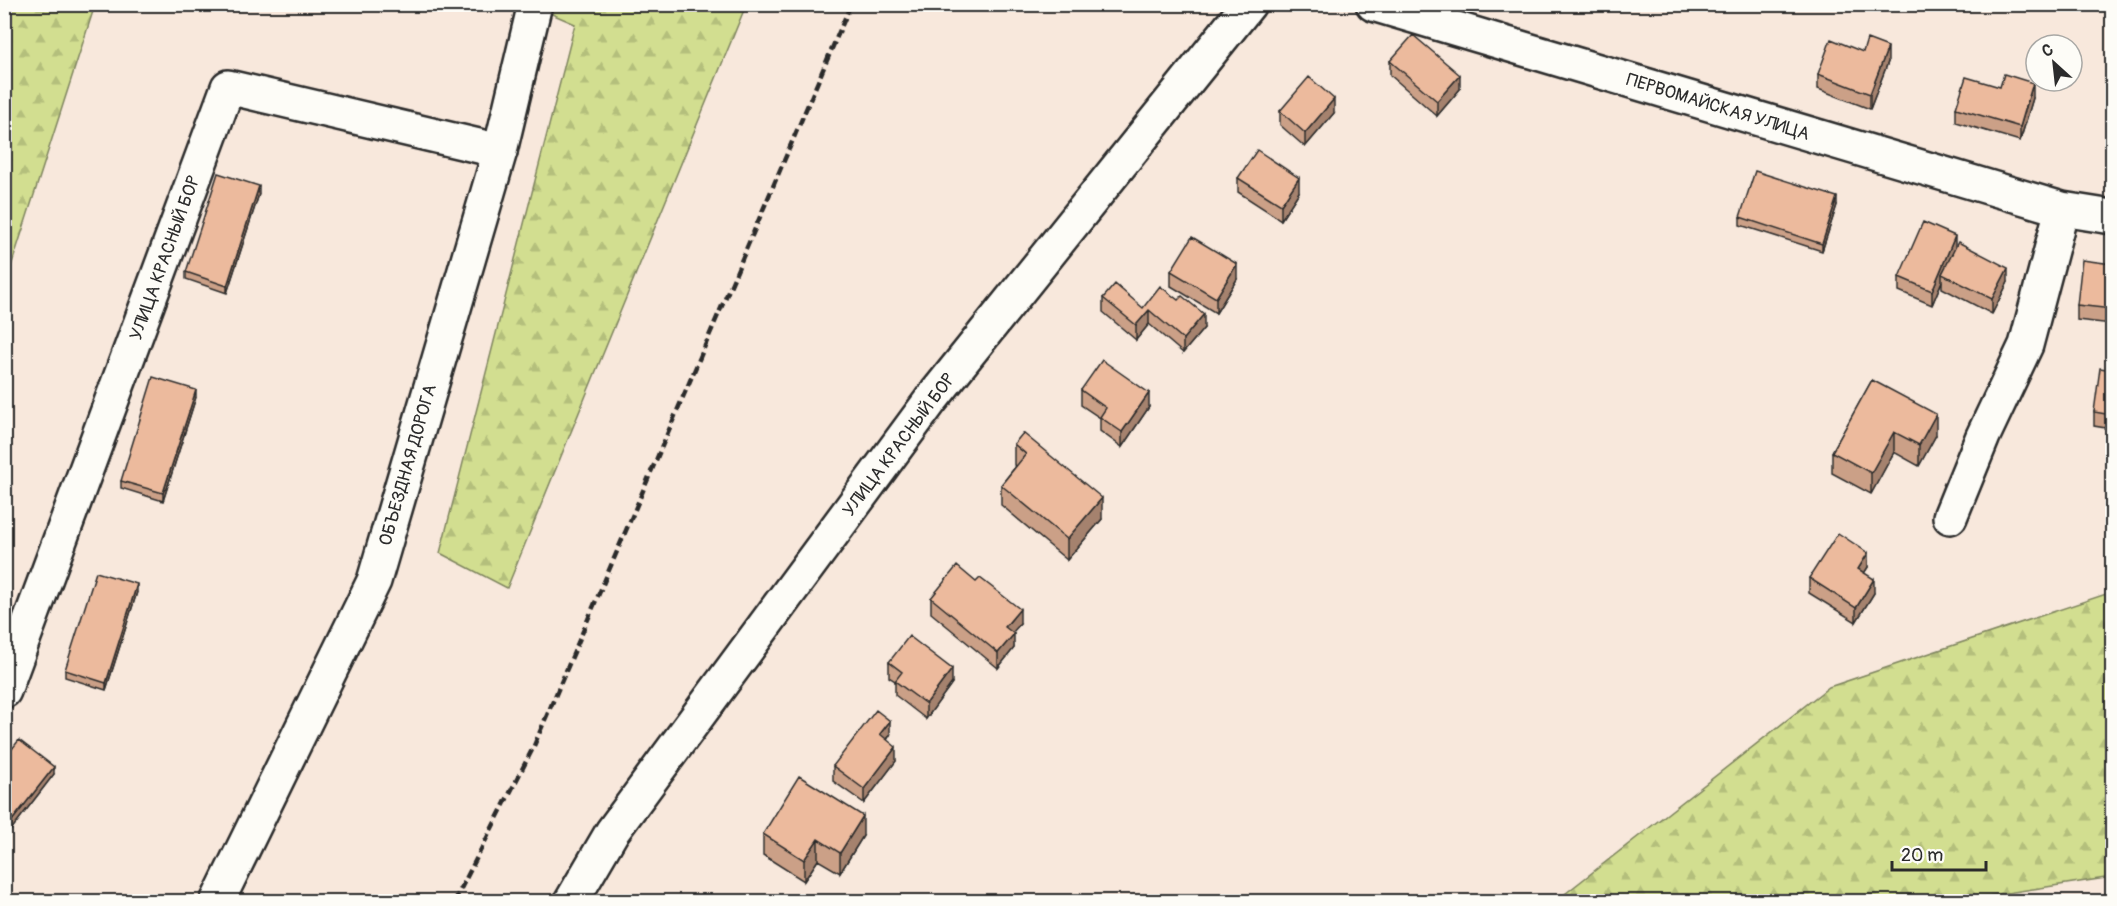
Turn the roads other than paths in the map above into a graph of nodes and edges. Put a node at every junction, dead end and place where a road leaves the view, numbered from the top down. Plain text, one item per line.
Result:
1 (535, 4) edge
2 (1250, 4) edge
3 (1373, 4) edge
4 (500, 151) junction
5 (2062, 209) junction
6 (2112, 217) edge
7 (1950, 517) dead end
8 (4, 691) edge
9 (216, 902) edge
10 (571, 902) edge

1 - 4 street, ОБЪЕЗДНАЯ ДОРОГА
2 - 10 street, УЛИЦА КРАСНЫЙ БОР
3 - 5 street, ПЕРВОМАЙСКАЯ УЛИЦА
4 - 8 street, УЛИЦА КРАСНЫЙ БОР
4 - 9 street, ОБЪЕЗДНАЯ ДОРОГА
5 - 6 street, ПЕРВОМАЙСКАЯ УЛИЦА
5 - 7 street

